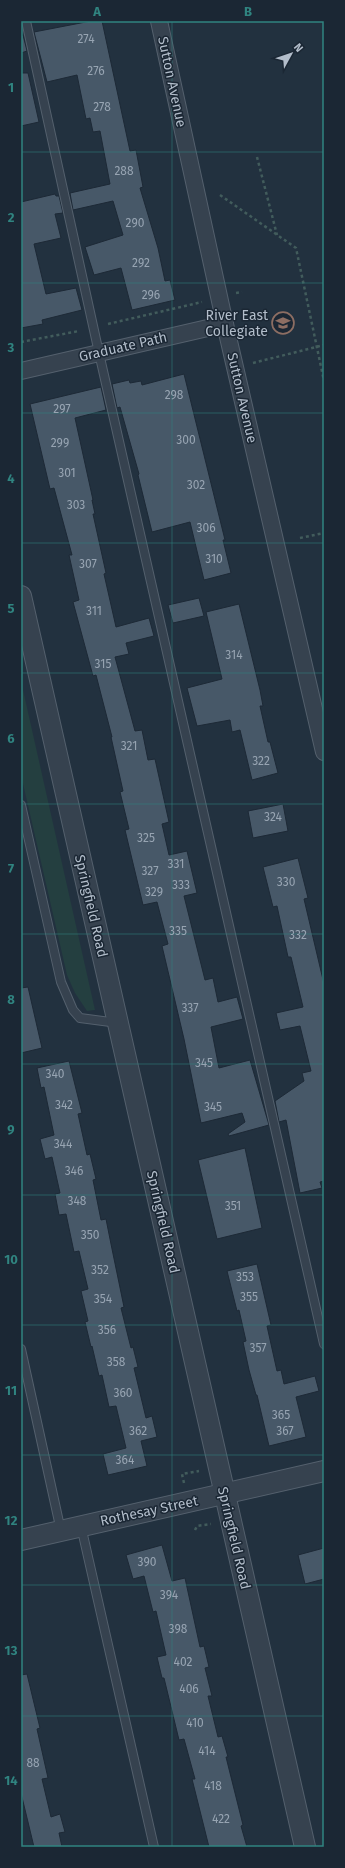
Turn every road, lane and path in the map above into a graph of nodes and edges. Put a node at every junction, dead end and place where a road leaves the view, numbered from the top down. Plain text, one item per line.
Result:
1 (26, 21) edge
2 (159, 21) edge
3 (257, 157) dead end
4 (220, 195) dead end
5 (277, 236) junction
6 (242, 292) dead end
7 (219, 297) junction
8 (225, 324) junction
9 (93, 328) junction
10 (21, 342) edge
11 (324, 345) edge
12 (317, 347) junction
13 (99, 353) junction
14 (235, 367) junction
15 (21, 371) edge
16 (324, 381) edge
17 (324, 533) edge
18 (300, 538) dead end
19 (21, 596) edge
20 (324, 752) edge
21 (21, 805) edge
22 (118, 1023) junction
23 (324, 1344) edge
24 (21, 1349) edge
25 (199, 1471) dead end
26 (324, 1471) edge
27 (182, 1474) dead end
28 (224, 1494) junction
29 (211, 1524) dead end
30 (81, 1526) junction
31 (61, 1530) junction
32 (195, 1530) dead end
33 (21, 1540) edge
34 (154, 1847) edge
35 (304, 1847) edge

1 - 9 lane
2 - 7 street, Sutton Avenue
3 - 5 path
4 - 5 path
5 - 12 path
6 - 7 path
7 - 8 street, Sutton Avenue
7 - 9 path
8 - 13 street, Graduate Path
8 - 14 street, Sutton Avenue
9 - 10 path
9 - 13 lane
11 - 12 path
12 - 14 path
12 - 16 path
13 - 15 street, Graduate Path
13 - 23 lane
14 - 20 street, Sutton Avenue
17 - 18 path
19 - 22 street, Springfield Road
21 - 22 lane
22 - 28 street, Springfield Road
24 - 31 lane
25 - 27 path
26 - 28 street, Rothesay Street
28 - 30 street, Rothesay Street
28 - 35 street, Springfield Road
29 - 32 path
30 - 31 street, Rothesay Street
30 - 34 lane
31 - 33 street, Rothesay Street

